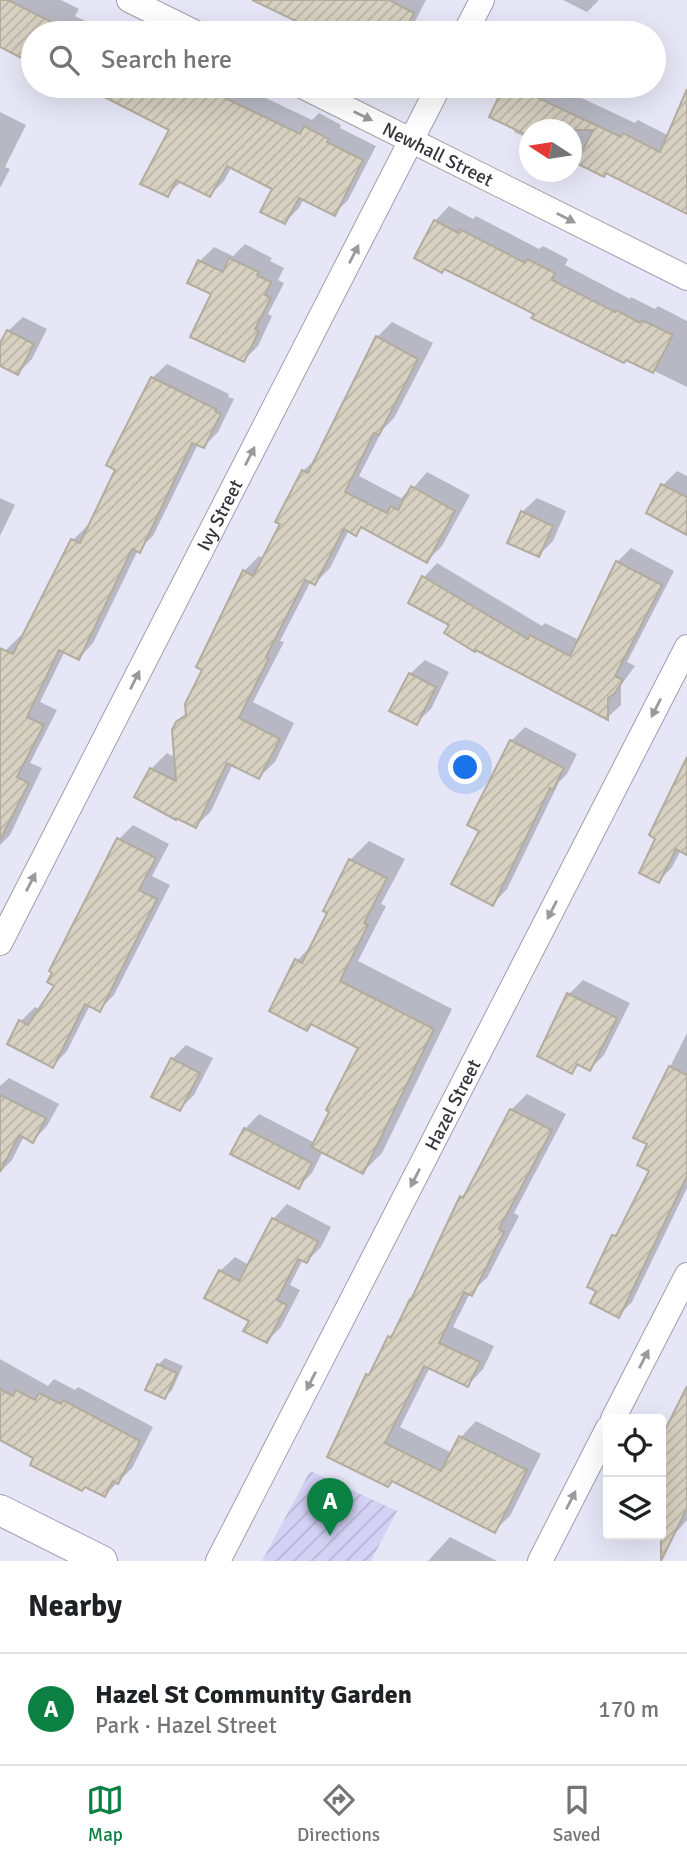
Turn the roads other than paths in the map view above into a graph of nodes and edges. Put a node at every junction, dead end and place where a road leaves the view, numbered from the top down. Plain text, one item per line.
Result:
1 (128, 0) edge
2 (482, 0) edge
3 (171, 21) edge
4 (472, 21) edge
5 (326, 98) edge
6 (433, 98) edge
7 (412, 140) junction
8 (687, 278) edge
9 (687, 647) edge
10 (0, 943) edge
11 (687, 1275) edge
12 (616, 1414) edge
13 (603, 1439) edge
14 (0, 1510) edge
15 (102, 1561) edge
16 (218, 1561) edge
17 (540, 1561) edge

1 - 3 street
2 - 4 street
5 -> 7 street, Newhall Street
6 - 7 street, Ivy Street
7 -> 8 street, Newhall Street
10 -> 7 street, Ivy Street
9 -> 16 street, Hazel Street
12 -> 11 street
17 -> 13 street
14 - 15 street

